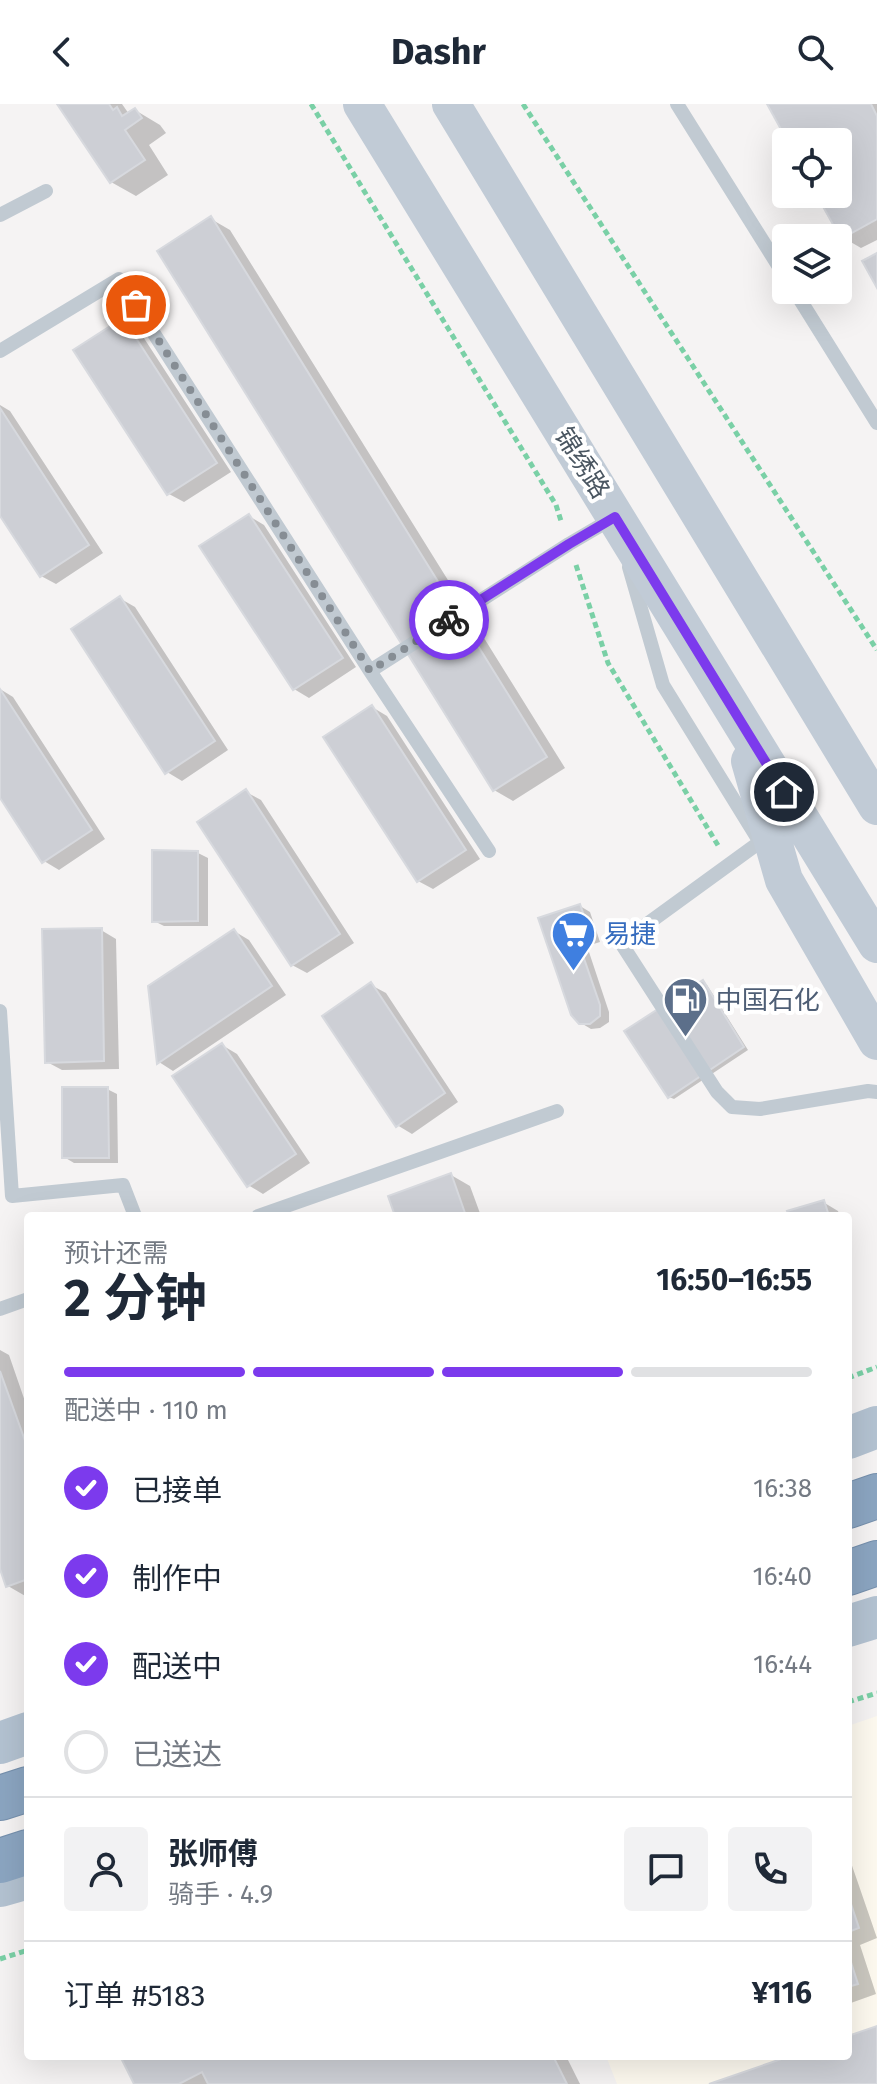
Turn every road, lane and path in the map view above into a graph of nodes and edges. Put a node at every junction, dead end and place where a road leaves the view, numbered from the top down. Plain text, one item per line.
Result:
1 (311, 104) edge
2 (362, 104) edge
3 (451, 104) edge
4 (523, 104) edge
5 (677, 104) edge
6 (46, 191) dead end
7 (0, 215) edge
8 (772, 256) edge
9 (803, 304) edge
10 (0, 351) edge
11 (877, 423) edge
12 (615, 517) junction
13 (569, 544) junction
14 (877, 650) edge
15 (370, 671) junction
16 (737, 716) junction
17 (877, 806) edge
18 (760, 842) junction
19 (489, 851) dead end
20 (730, 865) junction
21 (784, 880) junction
22 (877, 944) edge
23 (0, 1011) edge
24 (877, 1041) edge
25 (877, 1092) edge
26 (557, 1111) dead end
27 (133, 1212) edge
28 (269, 1212) edge
29 (24, 1300) edge
30 (0, 1309) edge
31 (877, 1367) edge
32 (852, 1376) edge
33 (877, 1427) edge
34 (852, 1436) edge
35 (877, 1496) edge
36 (852, 1505) edge
37 (877, 1563) edge
38 (852, 1572) edge
39 (877, 1617) edge
40 (852, 1625) edge
41 (877, 1693) edge
42 (852, 1701) edge
43 (24, 1734) edge
44 (0, 1743) edge
45 (24, 1790) edge
46 (0, 1798) edge
47 (24, 1853) edge
48 (0, 1861) edge
49 (24, 1879) edge
50 (0, 1886) edge
51 (24, 1951) edge
52 (0, 1959) edge

1 - 13 path
2 - 12 main road, 锦绣路
3 - 17 main road
4 - 14 path
5 - 8 lane
6 - 7 lane
9 - 11 lane
10 - 15 lane
12 - 13 lane
12 - 16 main road, 锦绣路
12 - 18 lane
13 - 15 lane
13 - 20 path
15 - 19 lane
16 - 21 main road
16 - 22 main road, 锦绣路
18 - 20 lane
18 - 21 lane
20 - 25 lane
21 - 24 main road
23 - 27 lane
26 - 28 lane
29 - 30 lane
31 - 32 path
33 - 34 main road
35 - 36 highway
37 - 38 highway
39 - 40 main road
41 - 42 path
43 - 44 main road
45 - 46 highway
47 - 48 highway
49 - 50 main road
51 - 52 path

